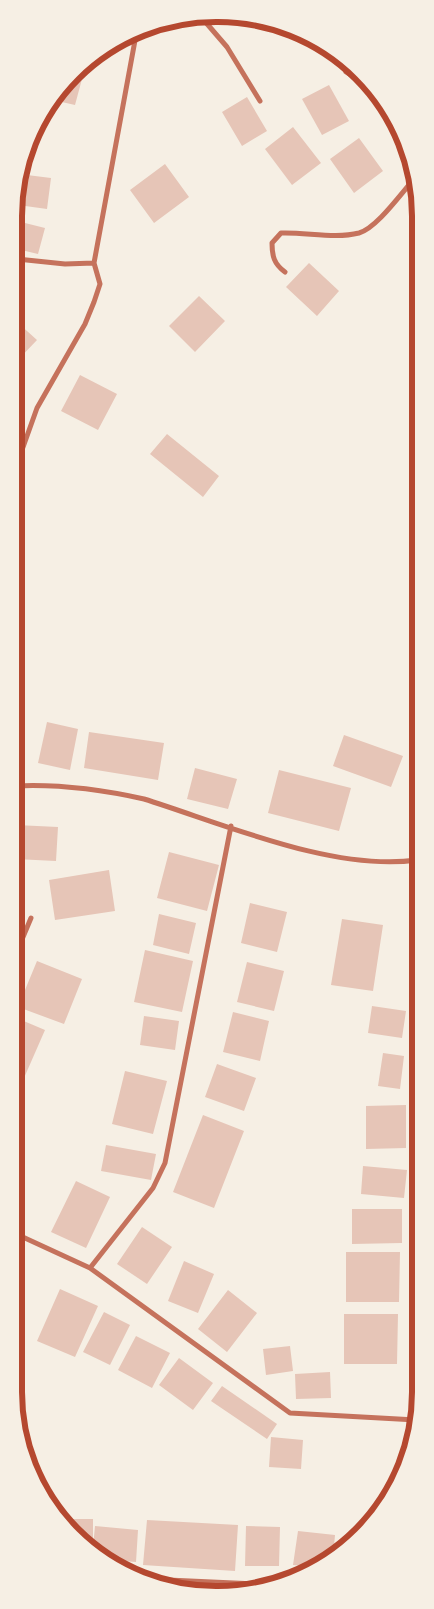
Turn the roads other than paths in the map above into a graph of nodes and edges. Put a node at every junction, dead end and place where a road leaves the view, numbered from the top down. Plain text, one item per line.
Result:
1 (206, 23) edge
2 (135, 41) edge
3 (260, 101) dead end
4 (409, 185) edge
5 (22, 260) edge
6 (94, 263) junction
7 (285, 272) dead end
8 (22, 451) edge
9 (22, 786) edge
10 (231, 826) junction
11 (412, 861) edge
12 (32, 918) dead end
13 (22, 940) edge
14 (22, 1237) edge
15 (90, 1268) junction
16 (410, 1420) edge
17 (167, 1580) edge
18 (250, 1584) edge

1 - 3 street
2 - 6 street
4 - 7 street
5 - 6 street
6 - 8 street
9 - 10 street
10 - 11 street
10 - 15 street
12 - 13 street
14 - 15 street
15 - 16 street
17 - 18 street

